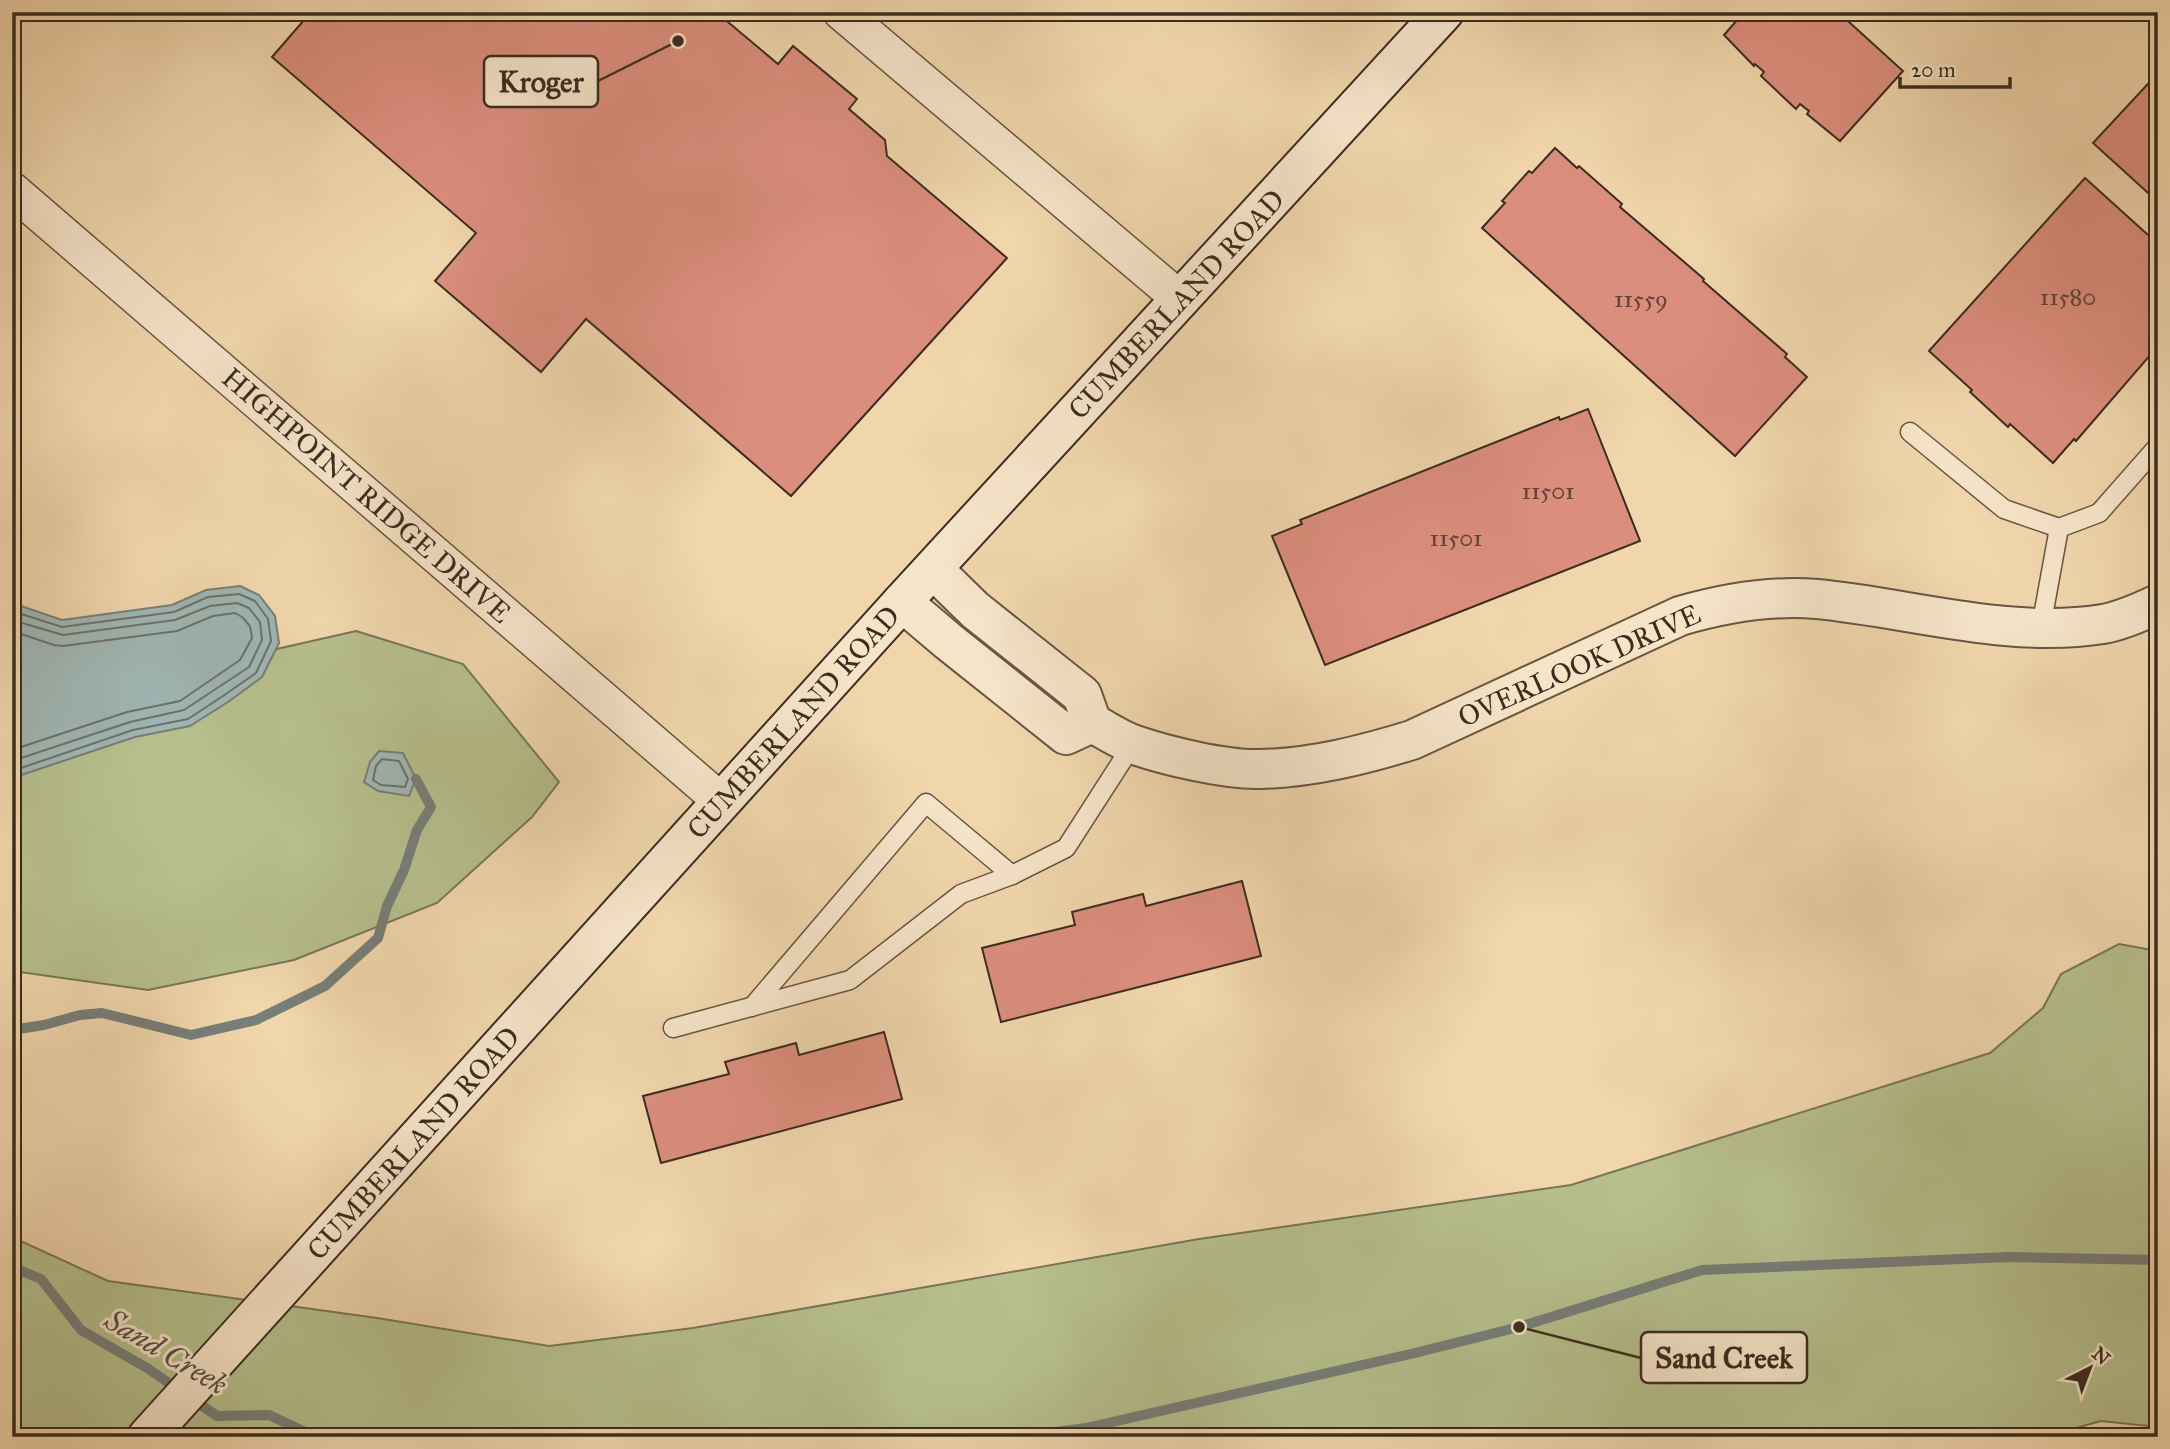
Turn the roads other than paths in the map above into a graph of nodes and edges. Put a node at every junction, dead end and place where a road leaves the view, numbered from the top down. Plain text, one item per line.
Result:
1 (841, 12) edge
2 (1444, 12) edge
3 (12, 190) edge
4 (1180, 299) junction
5 (1910, 432) dead end
6 (2158, 446) edge
7 (2059, 528) junction
8 (933, 569) junction
9 (902, 602) junction
10 (2158, 604) edge
11 (2041, 627) junction
12 (1092, 723) junction
13 (1133, 744) junction
14 (721, 801) junction
15 (1012, 875) junction
16 (752, 1007) junction
17 (673, 1028) dead end
18 (156, 1427) edge

1 - 4 street
2 - 4 main road, CUMBERLAND ROAD
3 - 14 street, HIGHPOINT RIDGE DRIVE
4 - 8 main road, CUMBERLAND ROAD
5 - 7 lane
6 - 7 lane
7 - 11 lane
8 - 9 main road, CUMBERLAND ROAD
8 - 12 main road
9 - 12 main road
9 - 14 main road, CUMBERLAND ROAD
10 - 11 main road, OVERLOOK DRIVE
11 - 13 main road, OVERLOOK DRIVE
12 - 13 main road, OVERLOOK DRIVE
13 - 15 lane
14 - 18 main road, CUMBERLAND ROAD
15 - 16 lane
15 - 16 lane
16 - 17 lane

